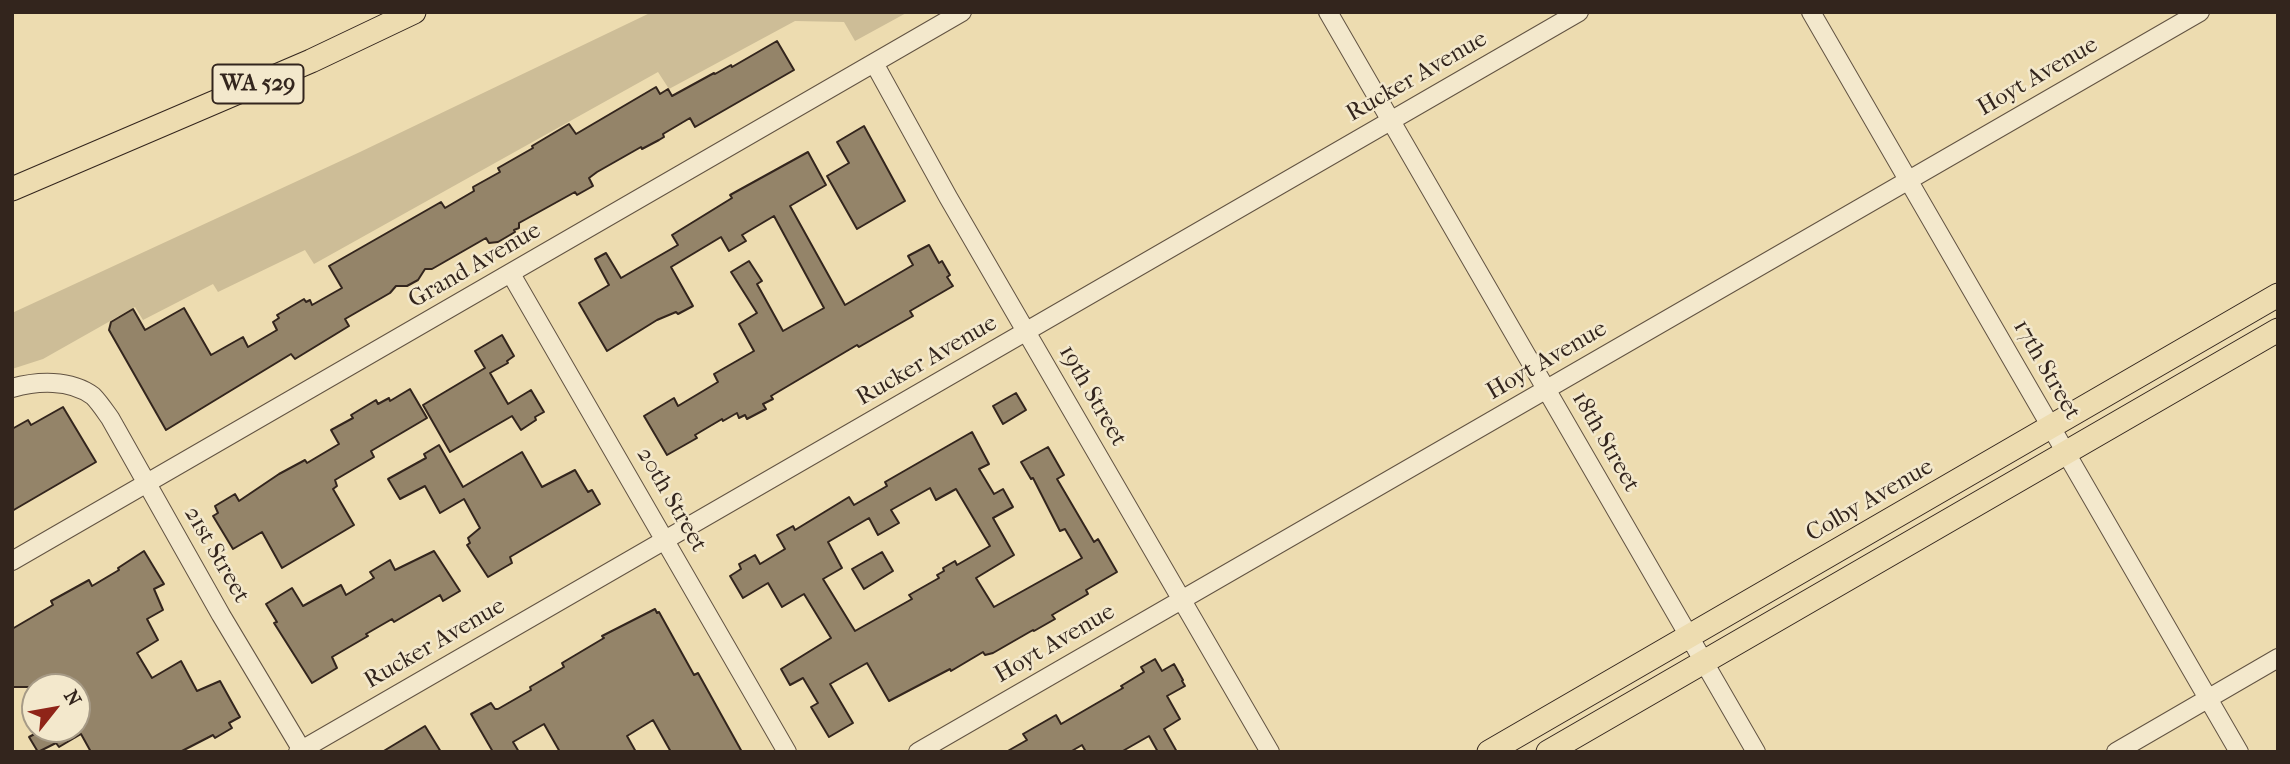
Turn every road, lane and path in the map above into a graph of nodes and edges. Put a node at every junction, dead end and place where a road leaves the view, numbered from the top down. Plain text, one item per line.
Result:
1 (415, 12) edge
2 (962, 12) edge
3 (1328, 12) edge
4 (1579, 12) edge
5 (1811, 12) edge
6 (2200, 12) edge
7 (874, 63) junction
8 (1392, 120) junction
9 (1908, 180) junction
10 (12, 189) edge
11 (511, 274) junction
12 (2278, 295) edge
13 (2278, 330) edge
14 (1026, 332) junction
15 (12, 388) edge
16 (1546, 390) junction
17 (2051, 426) junction
18 (2066, 452) junction
19 (147, 484) junction
20 (666, 539) junction
21 (12, 561) edge
22 (1181, 599) junction
23 (1689, 636) junction
24 (2278, 658) edge
25 (1704, 662) junction
26 (2208, 698) junction
27 (301, 751) edge
28 (787, 752) edge
29 (919, 752) edge
30 (1270, 752) edge
31 (1489, 752) edge
32 (1548, 752) edge
33 (1756, 752) edge
34 (2116, 752) edge
35 (2239, 752) edge

1 - 10 main road, WA 529
2 - 7 street, Grand Avenue
3 - 8 street, 18th Street
4 - 8 street, Rucker Avenue
5 - 9 street, 17th Street
6 - 9 street, Hoyt Avenue
7 - 11 street, Grand Avenue
7 - 14 street, 19th Street
8 - 14 street, Rucker Avenue
8 - 16 street, 18th Street
9 - 16 street, Hoyt Avenue
9 - 17 street, 17th Street
11 - 19 street, Grand Avenue
11 - 20 street, 20th Street
12 - 17 main road, Colby Avenue
13 - 18 main road
14 - 20 street, Rucker Avenue
14 - 22 street, 19th Street
15 - 19 street, 21st Street
16 - 22 street, Hoyt Avenue
16 - 23 street, 18th Street
17 - 18 street, 17th Street
17 - 23 main road, Colby Avenue
18 - 25 main road
18 - 26 street, 17th Street
19 - 21 street, Grand Avenue
19 - 27 street, 21st Street
20 - 27 street, Rucker Avenue
20 - 28 street, 20th Street
22 - 29 street, Hoyt Avenue
22 - 30 street, 19th Street
23 - 25 street, 18th Street
23 - 31 main road, Colby Avenue
24 - 26 street
25 - 32 main road
25 - 33 street, 18th Street
26 - 34 street
26 - 35 street, 17th Street

